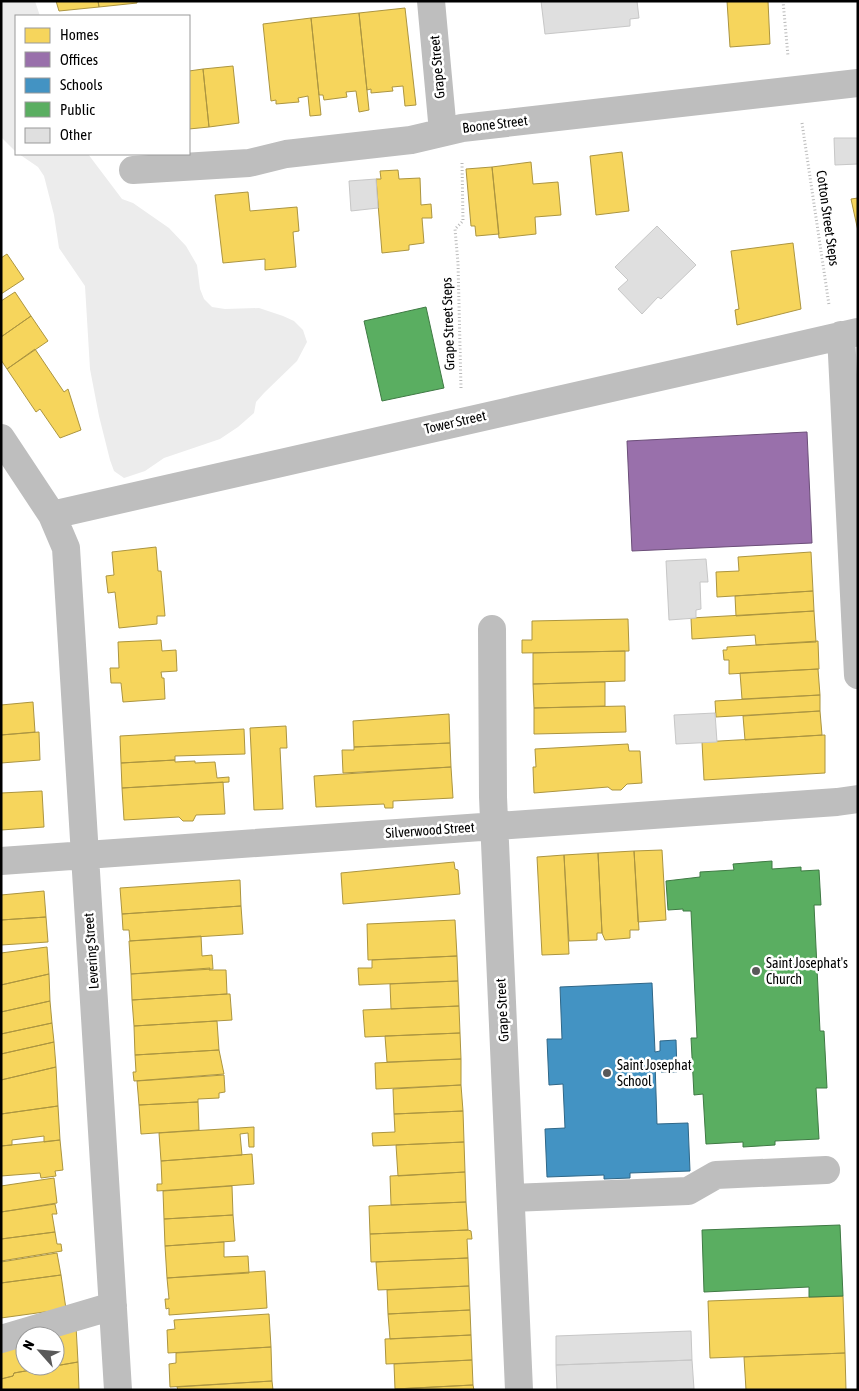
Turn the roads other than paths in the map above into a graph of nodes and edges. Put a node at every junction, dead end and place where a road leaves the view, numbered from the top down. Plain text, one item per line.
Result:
1 (431, 1) edge
2 (858, 84) edge
3 (452, 130) junction
4 (133, 170) dead end
5 (850, 334) edge
6 (1, 438) edge
7 (52, 515) junction
8 (492, 629) dead end
9 (858, 675) edge
10 (858, 799) edge
11 (494, 825) junction
12 (84, 855) junction
13 (1, 861) edge
14 (826, 1170) dead end
15 (511, 1198) junction
16 (113, 1306) junction
17 (1, 1339) edge
18 (118, 1390) edge
19 (519, 1390) edge

1 - 3 street, Grape Street
2 - 3 street, Boone Street
3 - 4 street, Boone Street
5 - 7 street, Tower Street
5 - 9 street
6 - 7 street, Levering Street
7 - 12 street, Levering Street
8 - 11 street, Grape Street
10 - 11 street, Silverwood Street
11 - 12 street, Silverwood Street
11 - 15 street, Grape Street
12 - 13 street, Silverwood Street
12 - 16 street, Levering Street
14 - 15 street
15 - 19 street, Grape Street
16 - 17 street
16 - 18 street, Levering Street

